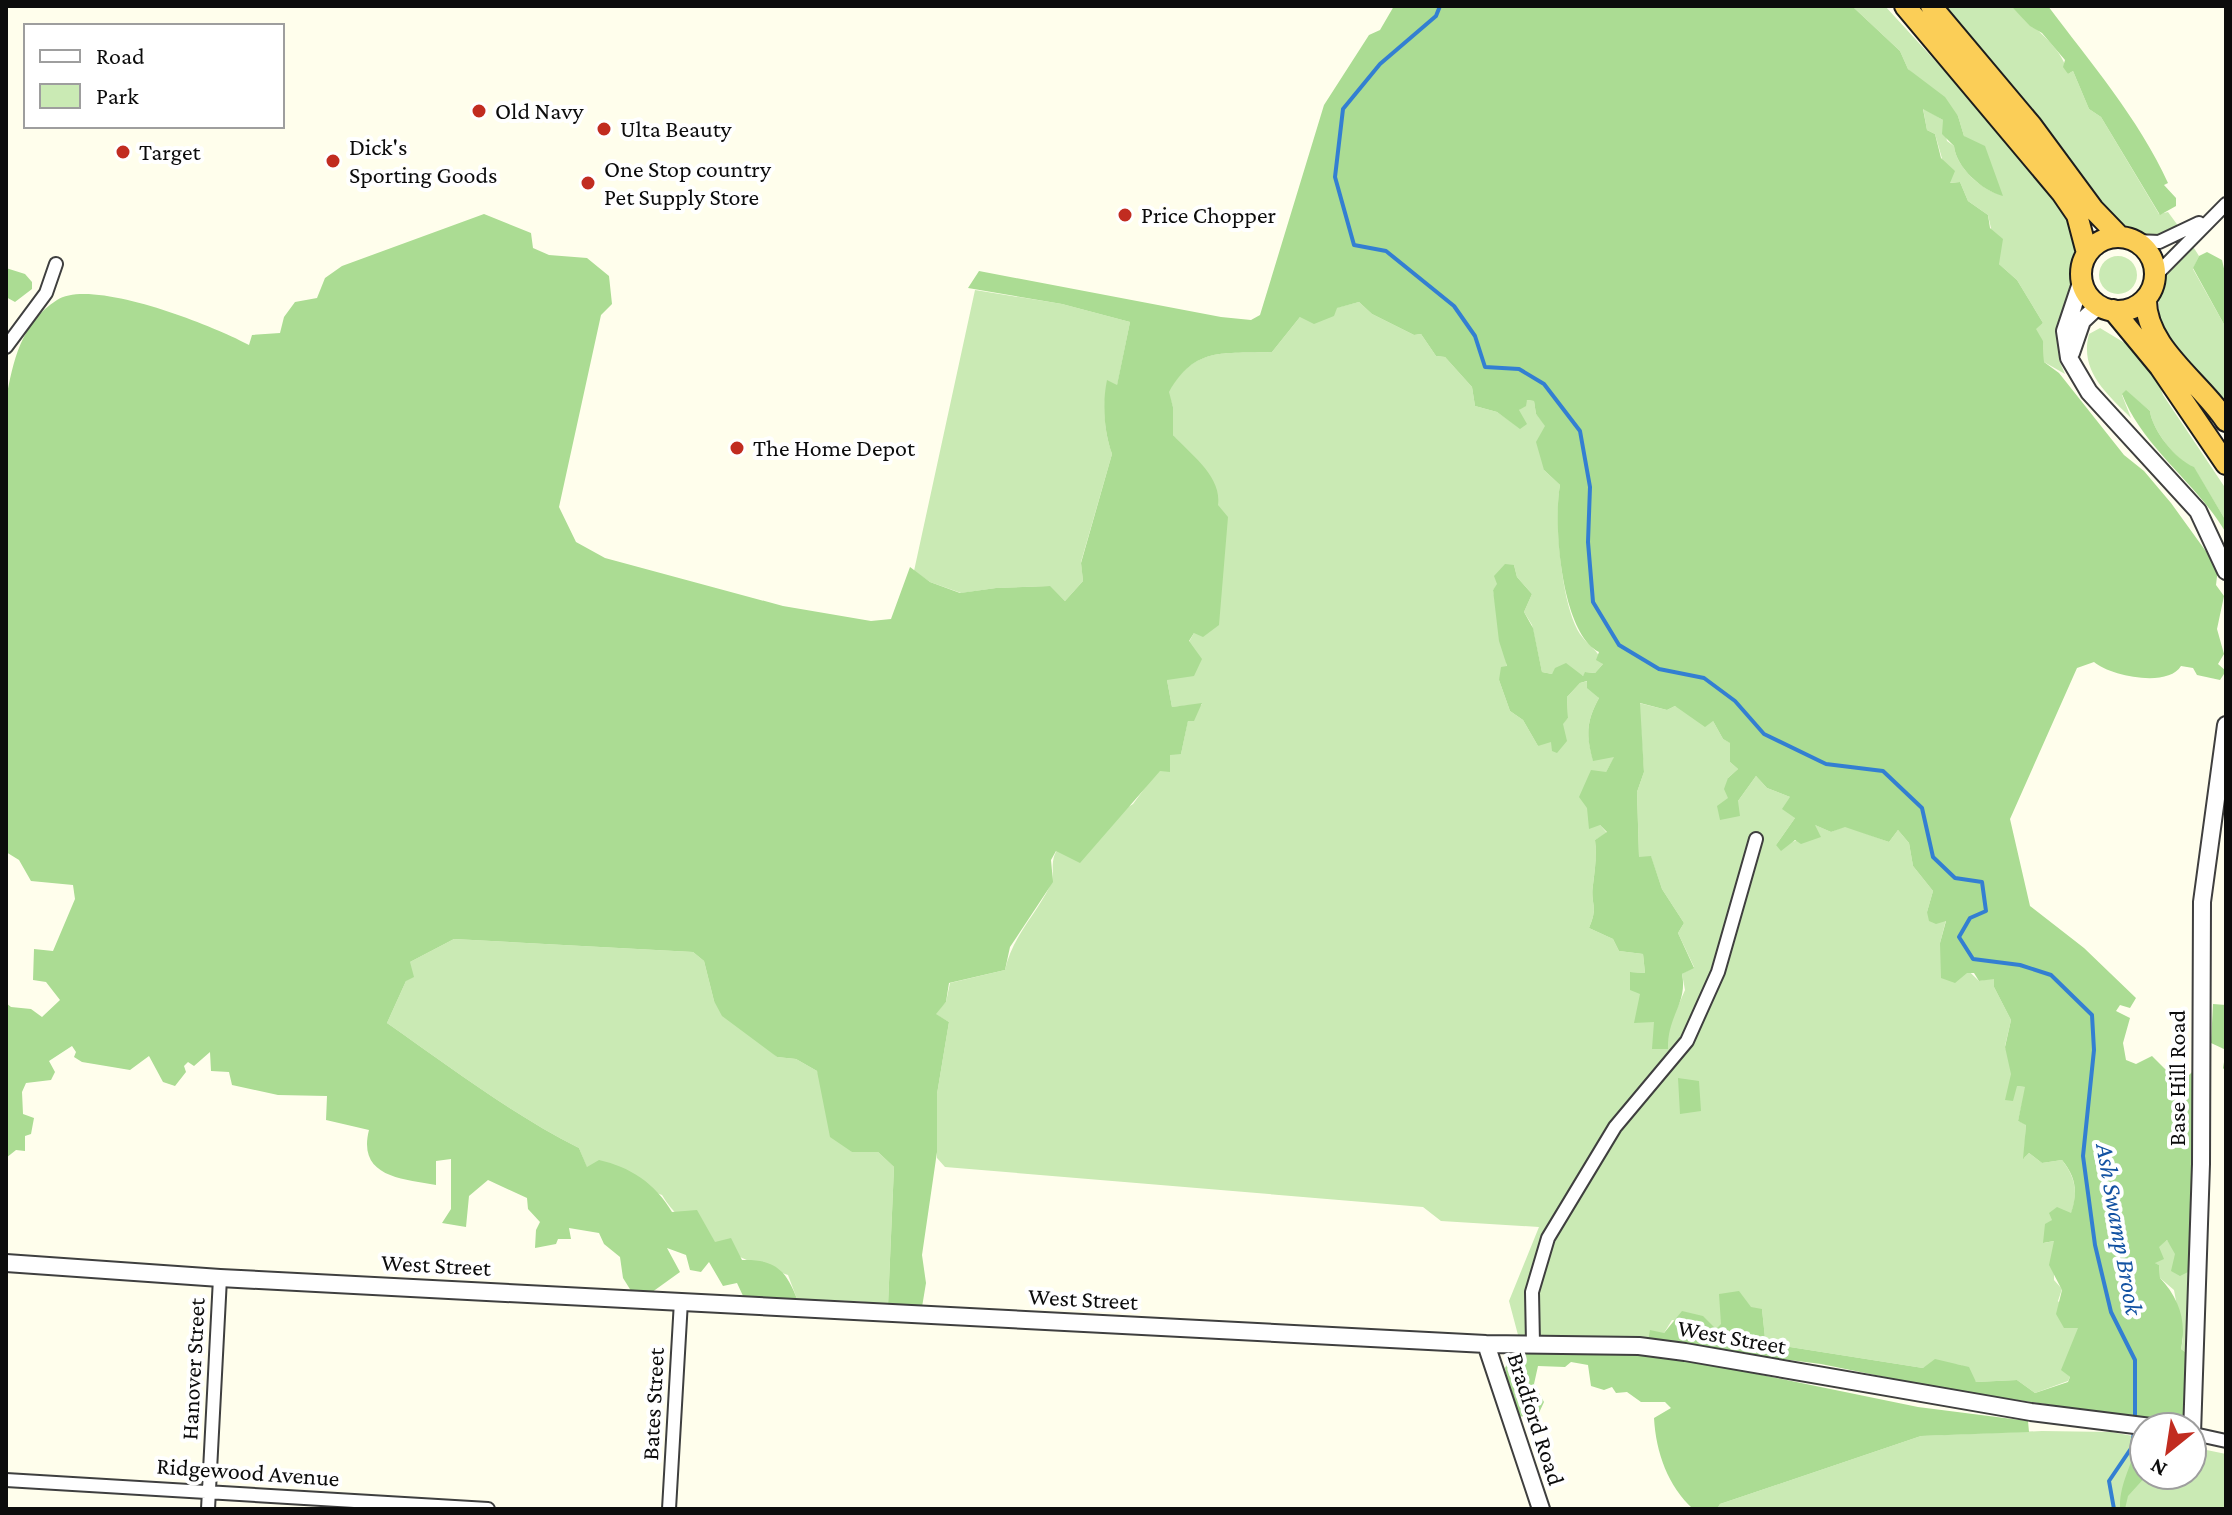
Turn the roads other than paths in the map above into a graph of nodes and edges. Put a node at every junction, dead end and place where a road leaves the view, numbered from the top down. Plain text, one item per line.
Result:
1 (1905, 6) edge
2 (1931, 6) edge
3 (2226, 204) edge
4 (2212, 216) junction
5 (2128, 239) junction
6 (2087, 253) junction
7 (56, 264) dead end
8 (2155, 276) junction
9 (2082, 280) junction
10 (2146, 298) junction
11 (2106, 307) junction
12 (6, 347) edge
13 (2069, 358) junction
14 (2226, 421) edge
15 (2226, 464) edge
16 (2226, 571) edge
17 (2226, 725) edge
18 (1756, 839) dead end
19 (6, 1263) edge
20 (220, 1278) junction
21 (681, 1301) junction
22 (1533, 1343) junction
23 (1486, 1344) junction
24 (2193, 1411) edge
25 (2128, 1423) edge
26 (6, 1480) edge
27 (209, 1490) junction
28 (419, 1507) edge
29 (208, 1509) edge
30 (488, 1509) edge
31 (669, 1509) edge
32 (1541, 1509) edge

1 - 6 highway
2 - 5 highway
3 - 4 street
4 - 5 street
4 - 8 street
5 - 6 highway
5 - 8 highway
6 - 9 highway
7 - 12 street
8 - 10 highway
9 - 11 highway
9 - 13 street
10 - 11 highway
10 - 14 highway
11 - 13 street
11 - 15 highway
13 - 16 street
17 - 24 street, Base Hill Road
18 - 22 street
19 - 20 street, West Street
20 - 21 street, West Street
20 - 27 street, Hanover Street
21 - 23 street, West Street
21 - 31 street, Bates Street
22 - 23 street, West Street
22 - 25 street, West Street
23 - 32 street, Bradford Road
26 - 27 street, Ridgewood Avenue
27 - 28 street, Ridgewood Avenue
27 - 29 street, Hanover Street
28 - 30 street, Ridgewood Avenue

